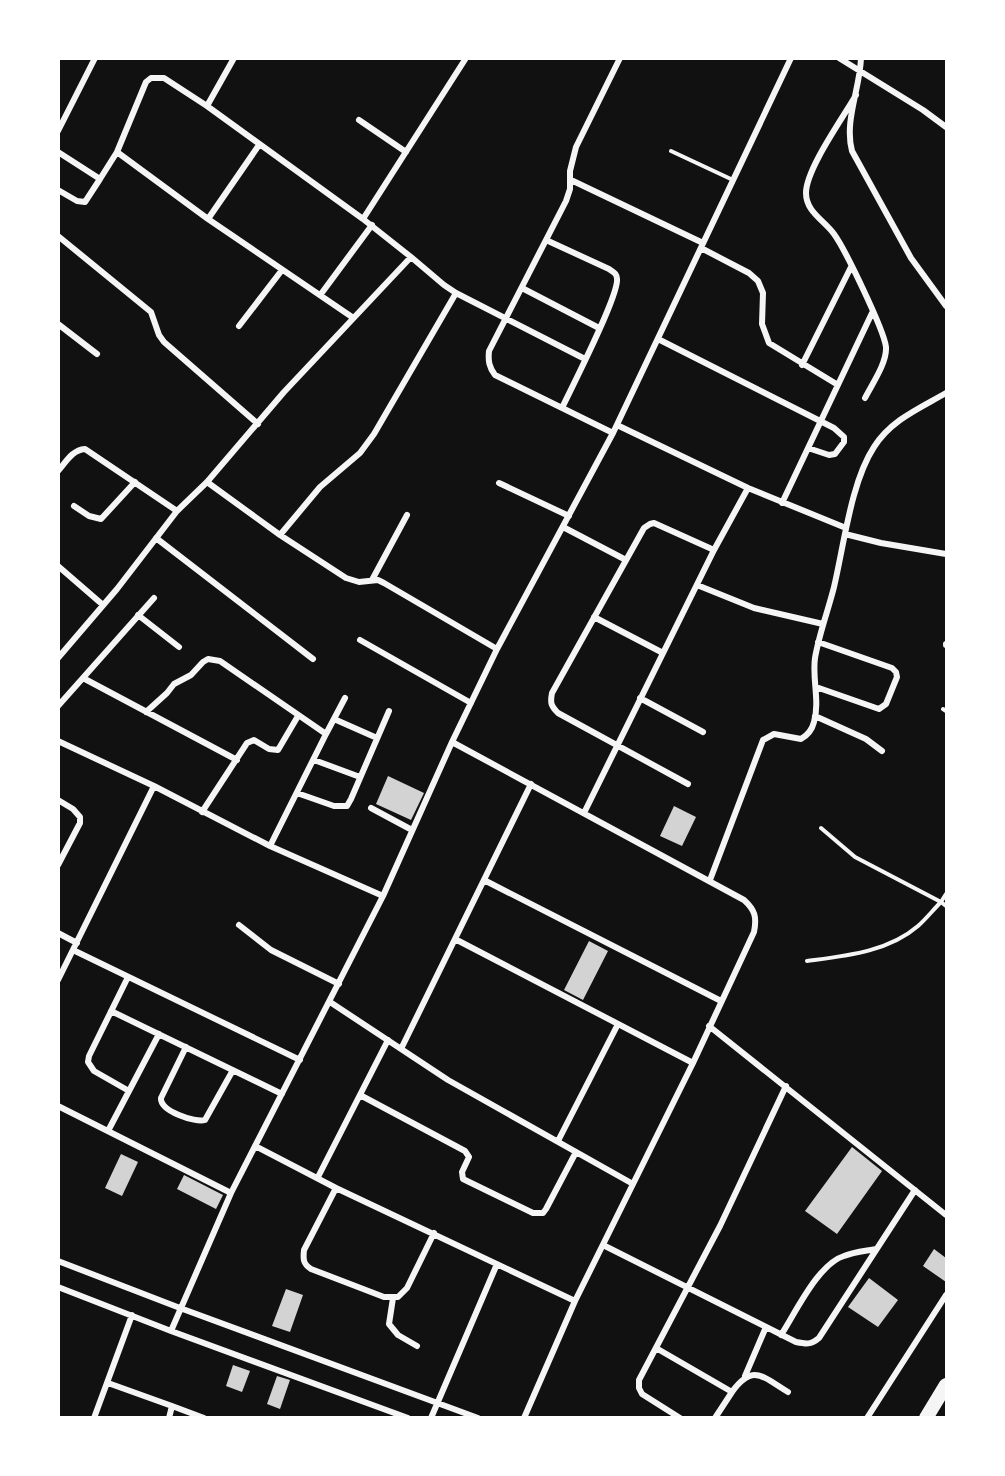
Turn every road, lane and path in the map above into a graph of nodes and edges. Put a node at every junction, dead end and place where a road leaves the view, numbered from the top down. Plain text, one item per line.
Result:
1 (94, 58) edge
2 (234, 58) edge
3 (466, 58) edge
4 (620, 58) edge
5 (791, 58) edge
6 (839, 58) edge
7 (861, 58) edge
8 (861, 73) junction
9 (856, 95) junction
10 (207, 106) junction
11 (358, 120) dead end
12 (946, 127) edge
13 (58, 131) edge
14 (259, 145) junction
15 (671, 151) dead end
16 (58, 152) edge
17 (117, 152) junction
18 (406, 152) junction
19 (100, 180) junction
20 (571, 180) junction
21 (733, 180) junction
22 (58, 190) edge
23 (208, 219) junction
24 (363, 219) junction
25 (372, 225) junction
26 (58, 236) edge
27 (546, 240) junction
28 (702, 246) junction
29 (411, 257) junction
30 (851, 267) junction
31 (282, 270) junction
32 (522, 288) junction
33 (456, 293) junction
34 (321, 294) junction
35 (946, 306) edge
36 (872, 313) junction
37 (352, 317) junction
38 (506, 319) junction
39 (58, 324) edge
40 (239, 326) dead end
41 (599, 328) junction
42 (658, 339) junction
43 (97, 354) dead end
44 (585, 359) junction
45 (802, 365) junction
46 (838, 385) junction
47 (946, 393) edge
48 (865, 398) dead end
49 (562, 408) junction
50 (821, 421) junction
51 (258, 424) junction
52 (617, 425) junction
53 (613, 433) junction
54 (808, 448) junction
55 (58, 471) edge
56 (135, 482) junction
57 (207, 482) junction
58 (499, 483) dead end
59 (748, 488) junction
60 (782, 503) junction
61 (74, 506) dead end
62 (177, 511) junction
63 (407, 515) dead end
64 (569, 516) junction
65 (563, 527) junction
66 (845, 531) junction
67 (280, 535) junction
68 (156, 538) junction
69 (714, 550) junction
70 (946, 554) edge
71 (626, 560) junction
72 (58, 566) edge
73 (372, 580) junction
74 (698, 585) junction
75 (154, 598) dead end
76 (103, 606) junction
77 (138, 615) junction
78 (594, 618) junction
79 (823, 624) junction
80 (360, 640) dead end
81 (818, 642) junction
82 (179, 647) dead end
83 (497, 649) junction
84 (663, 653) junction
85 (58, 658) edge
86 (313, 659) dead end
87 (83, 678) junction
88 (816, 687) junction
89 (345, 698) dead end
90 (640, 698) junction
91 (471, 703) junction
92 (58, 706) edge
93 (146, 711) junction
94 (389, 711) dead end
95 (298, 716) junction
96 (815, 716) junction
97 (334, 719) junction
98 (703, 732) dead end
99 (326, 734) junction
100 (377, 738) junction
101 (59, 742) edge
102 (452, 742) junction
103 (616, 747) junction
104 (882, 751) dead end
105 (237, 760) junction
106 (314, 760) junction
107 (360, 777) junction
108 (531, 784) junction
109 (688, 784) dead end
110 (154, 786) junction
111 (297, 793) junction
112 (58, 800) edge
113 (371, 808) dead end
114 (202, 812) junction
115 (584, 813) junction
116 (821, 828) dead end
117 (412, 830) junction
118 (270, 846) junction
119 (58, 864) edge
120 (484, 880) junction
121 (710, 880) junction
122 (946, 894) edge
123 (383, 896) junction
124 (941, 902) junction
125 (946, 906) edge
126 (240, 925) dead end
127 (58, 933) edge
128 (455, 939) junction
129 (77, 943) junction
130 (73, 950) junction
131 (807, 961) dead end
132 (128, 977) junction
133 (58, 980) edge
134 (339, 984) junction
135 (721, 1001) junction
136 (330, 1002) junction
137 (111, 1011) junction
138 (618, 1024) junction
139 (709, 1026) junction
140 (159, 1034) junction
141 (388, 1040) junction
142 (186, 1047) junction
143 (401, 1048) junction
144 (300, 1060) junction
145 (693, 1063) junction
146 (233, 1070) junction
147 (786, 1086) junction
148 (129, 1090) junction
149 (282, 1094) junction
150 (360, 1095) junction
151 (58, 1107) edge
152 (108, 1131) junction
153 (558, 1142) junction
154 (255, 1146) junction
155 (576, 1152) junction
156 (318, 1178) junction
157 (633, 1184) junction
158 (336, 1188) junction
159 (915, 1190) junction
160 (231, 1193) junction
161 (946, 1215) edge
162 (434, 1233) junction
163 (603, 1245) junction
164 (876, 1250) junction
165 (58, 1261) edge
166 (497, 1264) junction
167 (58, 1287) edge
168 (688, 1288) junction
169 (946, 1295) edge
170 (393, 1298) junction
171 (575, 1301) junction
172 (180, 1308) junction
173 (132, 1315) junction
174 (766, 1327) junction
175 (171, 1331) junction
176 (781, 1335) junction
177 (417, 1346) dead end
178 (656, 1348) junction
179 (746, 1376) junction
180 (108, 1383) junction
181 (946, 1385) edge
182 (732, 1392) junction
183 (788, 1392) dead end
184 (438, 1402) junction
185 (172, 1406) junction
186 (94, 1418) edge
187 (169, 1418) edge
188 (204, 1418) edge
189 (408, 1418) edge
190 (431, 1418) edge
191 (478, 1418) edge
192 (524, 1418) edge
193 (680, 1418) edge
194 (715, 1418) edge
195 (867, 1418) edge
196 (926, 1418) edge

1 - 13 street
2 - 10 street
3 - 18 street
4 - 20 street
5 - 21 street
6 - 8 street
7 - 8 street
8 - 9 street
8 - 12 street
9 - 30 street
9 - 35 street
10 - 14 street
10 - 17 street
11 - 18 street
14 - 23 street
14 - 24 street
15 - 21 lane
16 - 19 street
17 - 19 street
17 - 23 street
18 - 24 street
19 - 22 street
20 - 27 street
20 - 28 street
21 - 28 street
23 - 31 street
24 - 25 street
25 - 29 street
25 - 34 street
26 - 51 street
27 - 32 street
27 - 41 street
28 - 42 street
28 - 45 street
29 - 33 street
29 - 37 street
30 - 36 street
30 - 45 street
31 - 34 street
31 - 40 street
32 - 38 street
32 - 41 street
33 - 38 street
33 - 67 street
34 - 37 street
36 - 46 street
36 - 48 street
37 - 51 street
38 - 44 street
38 - 49 street
39 - 43 street
41 - 44 street
42 - 50 street
42 - 52 street
44 - 49 street
45 - 46 street
46 - 50 street
47 - 66 street
49 - 53 street
50 - 54 street
50 - 54 street
51 - 57 street
52 - 53 street
52 - 59 street
53 - 64 street
54 - 60 street
55 - 56 street
56 - 61 street
56 - 62 street
57 - 62 street
57 - 67 street
58 - 64 street
59 - 60 street
59 - 69 street
60 - 66 street
62 - 68 street
63 - 73 street
64 - 65 street
65 - 71 street
65 - 83 street
66 - 70 street
66 - 79 street
67 - 73 street
68 - 76 street
68 - 86 street
69 - 71 street
69 - 74 street
71 - 78 street
72 - 76 street
73 - 83 street
74 - 79 street
74 - 84 street
75 - 77 street
76 - 85 street
77 - 82 street
77 - 87 street
78 - 84 street
78 - 103 street
79 - 81 street
80 - 91 street
81 - 88 street
81 - 88 street
83 - 91 street
84 - 90 street
87 - 92 street
87 - 93 street
88 - 96 street
89 - 97 street
90 - 98 street
90 - 103 street
91 - 102 street
93 - 95 street
93 - 105 street
94 - 100 street
95 - 99 street
95 - 105 street
96 - 104 street
96 - 121 street
97 - 99 street
97 - 100 street
99 - 106 street
100 - 107 street
101 - 110 street
102 - 108 street
102 - 117 street
103 - 109 street
103 - 115 street
105 - 114 street
106 - 107 street
106 - 111 street
107 - 111 street
108 - 115 street
108 - 120 street
110 - 114 street
110 - 129 street
111 - 118 street
112 - 119 street
113 - 117 street
114 - 118 street
115 - 121 street
116 - 124 lane
117 - 123 street
118 - 123 street
120 - 128 street
120 - 135 street
121 - 135 street
122 - 124 lane
123 - 134 street
124 - 125 lane
124 - 131 lane
126 - 134 street
127 - 129 street
128 - 138 street
128 - 143 street
129 - 130 street
130 - 132 street
130 - 133 street
132 - 137 street
132 - 144 street
134 - 136 street
135 - 139 street
136 - 141 street
136 - 144 street
137 - 140 street
137 - 148 street
138 - 145 street
138 - 153 street
139 - 145 street
139 - 147 street
140 - 142 street
140 - 148 street
141 - 143 street
141 - 150 street
142 - 146 street
142 - 146 street
143 - 153 street
144 - 149 street
145 - 157 street
146 - 149 street
147 - 159 street
147 - 168 street
148 - 152 street
149 - 154 street
150 - 155 street
150 - 156 street
151 - 152 street
152 - 160 street
153 - 155 street
154 - 156 street
154 - 160 street
155 - 157 street
156 - 158 street
157 - 163 street
158 - 162 street
158 - 170 street
159 - 161 street
159 - 164 street
160 - 172 street
162 - 166 street
162 - 170 street
163 - 168 street
163 - 171 street
164 - 176 street
164 - 176 street
165 - 172 street
166 - 171 street
166 - 184 street
167 - 173 street
168 - 174 street
168 - 178 street
169 - 195 street
170 - 177 street
171 - 192 street
172 - 175 street
172 - 184 street
173 - 175 street
173 - 180 street
174 - 176 street
174 - 179 street
175 - 189 street
178 - 182 street
178 - 193 street
179 - 182 street
179 - 183 street
180 - 185 street
180 - 186 street
181 - 196 highway
182 - 194 street
184 - 190 street
184 - 191 street
185 - 187 street
185 - 188 street

